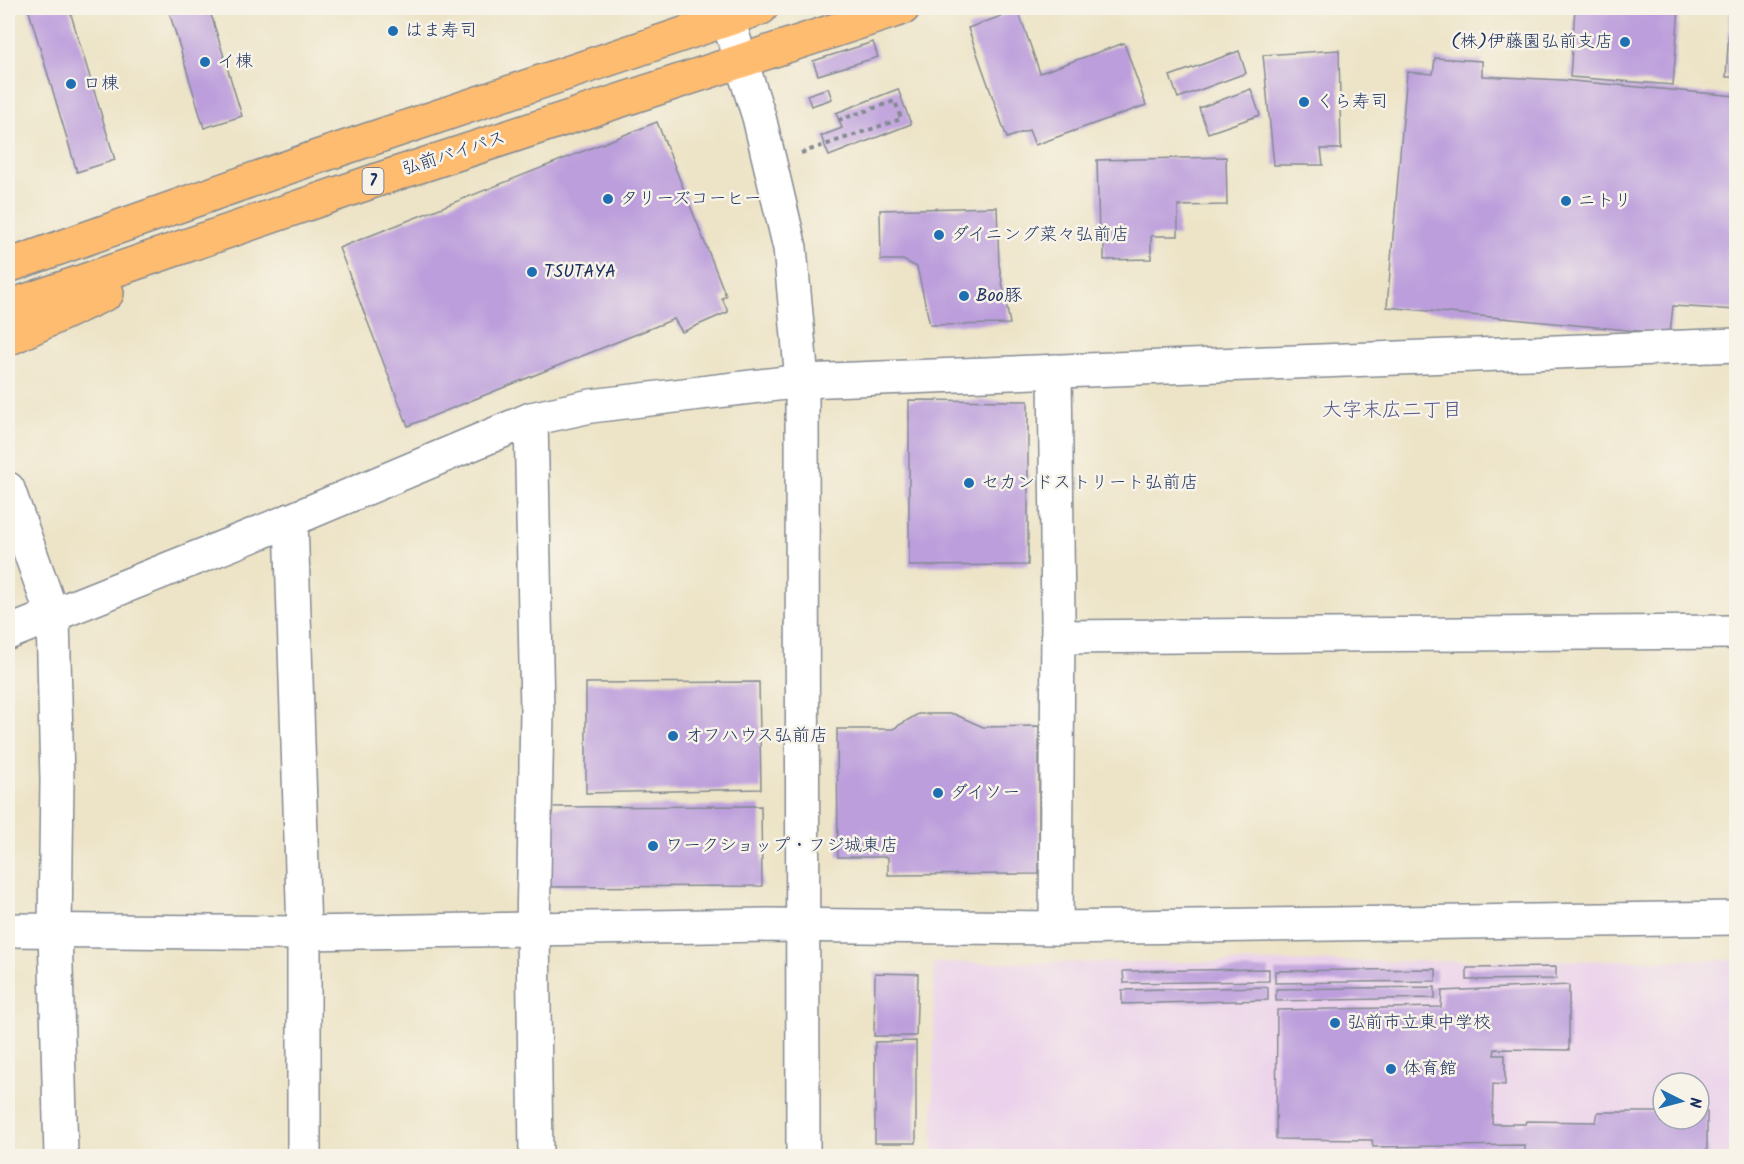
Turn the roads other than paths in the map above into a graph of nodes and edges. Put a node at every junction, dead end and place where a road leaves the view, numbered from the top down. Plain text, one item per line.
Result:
1 (761, 8) edge
2 (903, 8) edge
3 (727, 13) edge
4 (741, 61) junction
5 (317, 157) junction
6 (377, 180) junction
7 (8, 243) edge
8 (8, 266) edge
9 (8, 308) edge
10 (8, 339) edge
11 (1737, 345) edge
12 (1055, 371) junction
13 (802, 381) junction
14 (531, 419) junction
15 (8, 489) edge
16 (291, 520) junction
17 (53, 617) junction
18 (1737, 632) edge
19 (8, 633) edge
20 (1058, 637) junction
21 (1737, 918) edge
22 (803, 927) junction
23 (1056, 928) junction
24 (55, 929) junction
25 (8, 930) edge
26 (533, 930) junction
27 (304, 933) junction
28 (61, 1156) edge
29 (304, 1156) edge
30 (536, 1156) edge
31 (803, 1156) edge

1 - 3 highway, 7
2 - 4 highway, 弘前バイパス / 7
3 - 4 street
3 - 5 highway, 7
4 - 6 highway, 弘前バイパス / 7
4 - 13 street
5 - 7 highway, 7
5 - 8 highway, 7
6 - 9 highway, 弘前バイパス / 7
6 - 10 highway, 7
11 - 12 street
12 - 13 street
12 - 20 street
13 - 14 street
13 - 22 street
14 - 16 street
14 - 26 street
15 - 17 street
16 - 17 street
16 - 27 street
17 - 19 street
17 - 24 street
18 - 20 street
20 - 23 street
21 - 23 street
22 - 23 street
22 - 26 street
22 - 31 street
24 - 25 street
24 - 27 street
24 - 28 street
26 - 27 street
26 - 30 street
27 - 29 street

